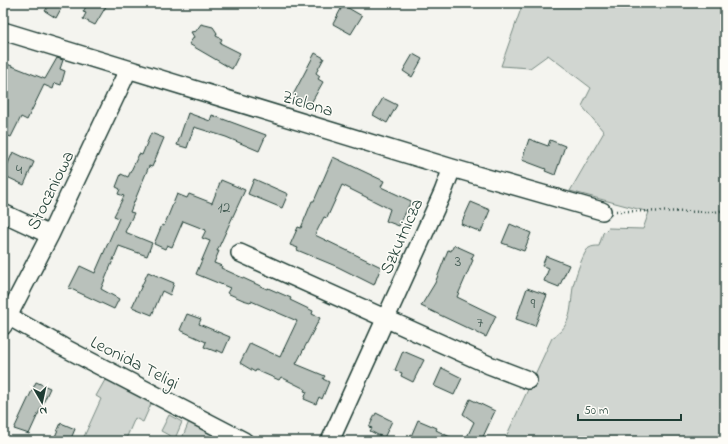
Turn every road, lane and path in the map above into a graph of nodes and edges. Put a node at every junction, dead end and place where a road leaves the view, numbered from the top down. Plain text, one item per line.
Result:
1 (3, 31) edge
2 (128, 70) junction
3 (452, 168) junction
4 (725, 210) edge
5 (602, 211) joint
6 (3, 213) edge
7 (50, 235) junction
8 (240, 253) dead end
9 (385, 319) junction
10 (5, 321) edge
11 (528, 380) dead end
12 (244, 441) edge
13 (330, 441) edge

1 - 2 street, Zielona
2 - 3 street, Zielona
2 - 7 street, Stoczniowa
3 - 5 street, Zielona
3 - 9 street, Szkutnicza
4 - 5 path
6 - 7 street
7 - 10 street, Stoczniowa
8 - 9 street
9 - 11 street
9 - 13 street, Szkutnicza
10 - 12 street, Leonida Teligi

